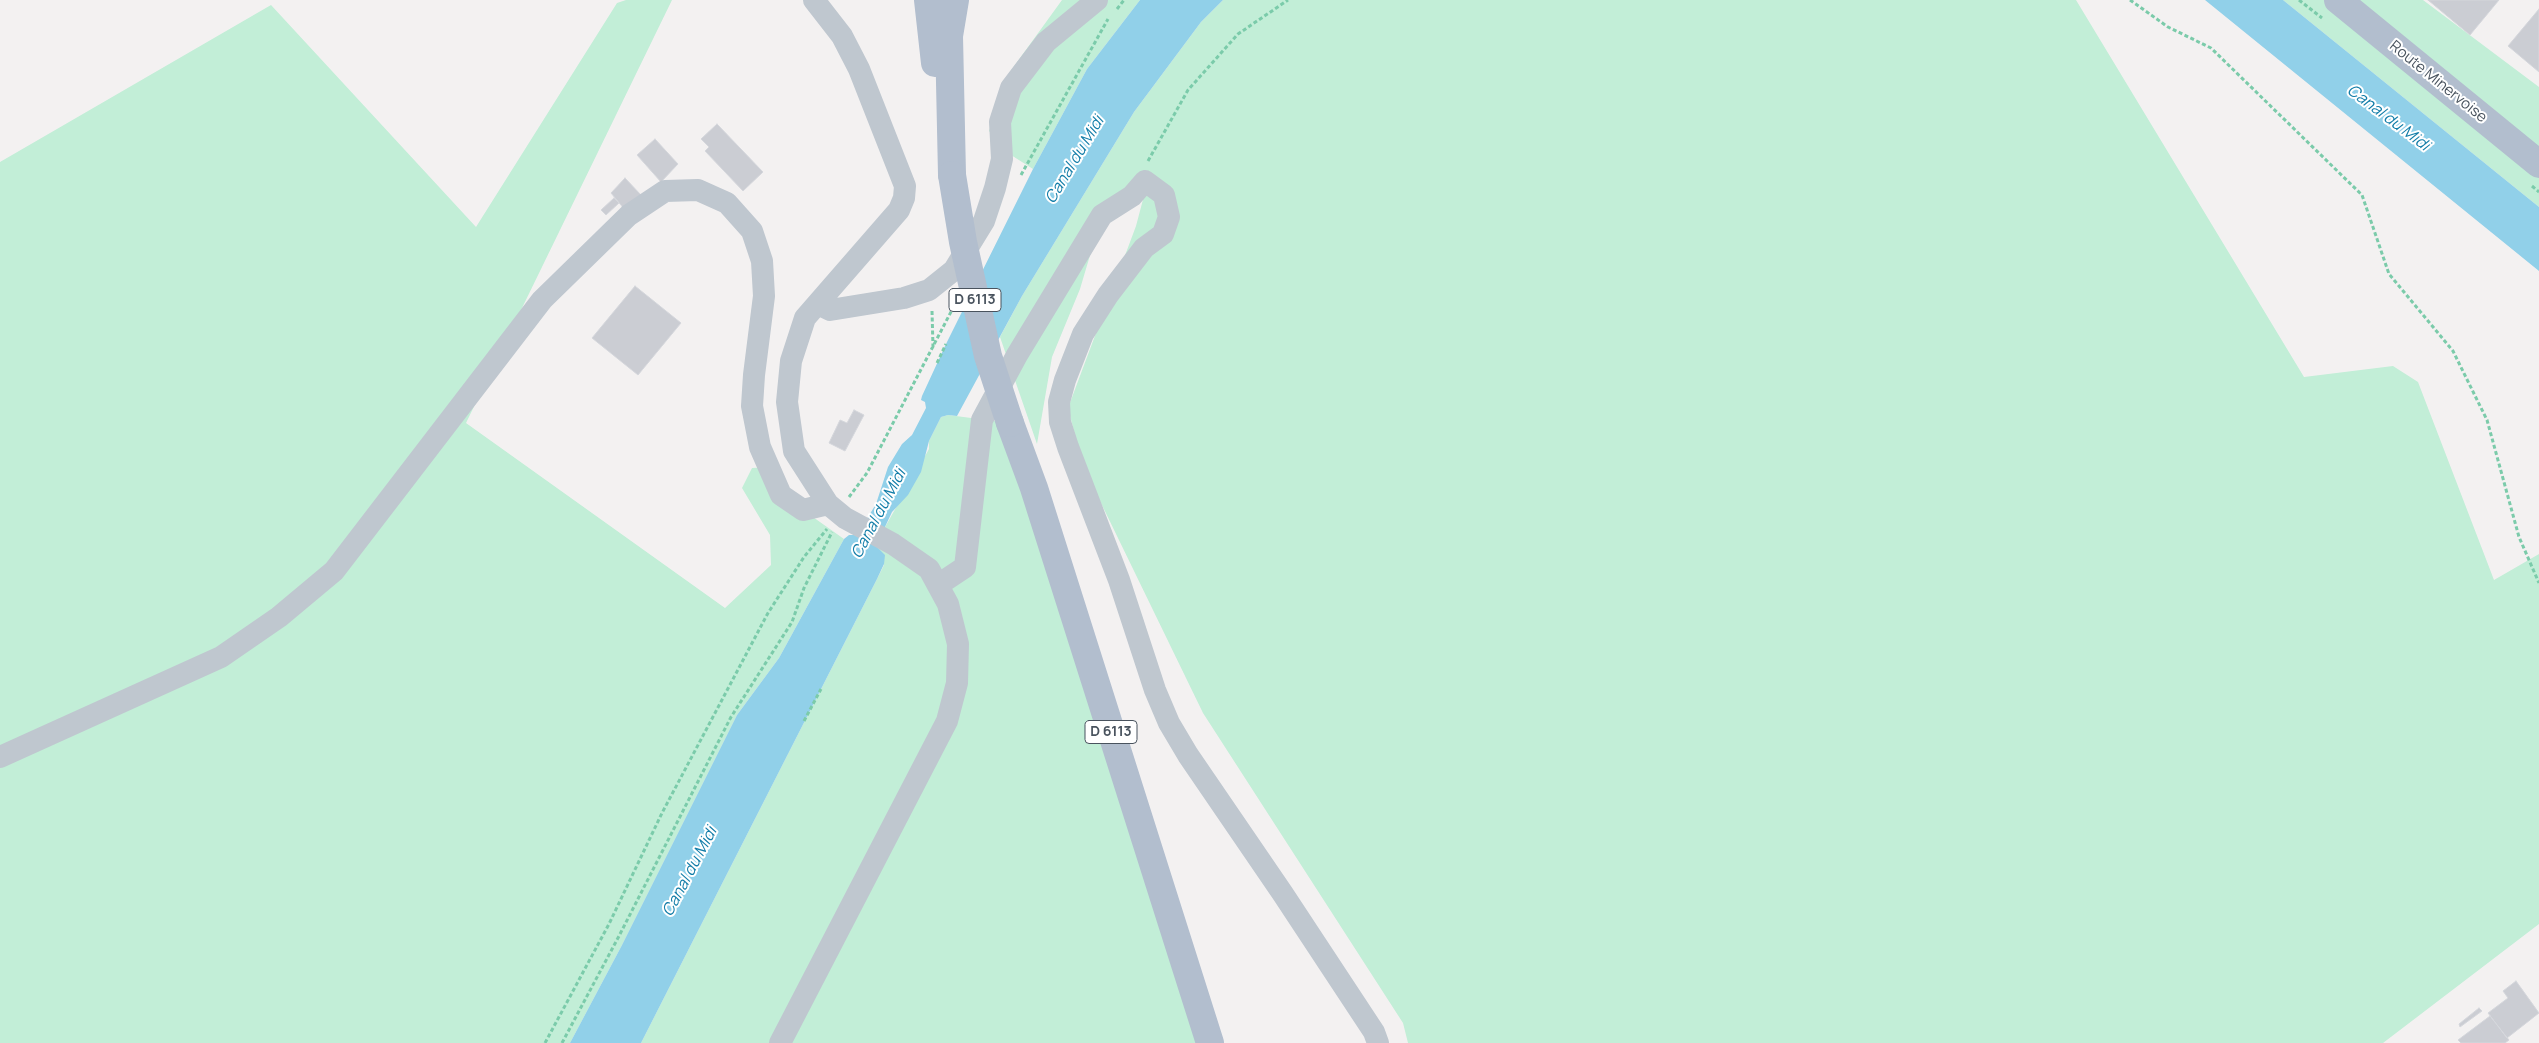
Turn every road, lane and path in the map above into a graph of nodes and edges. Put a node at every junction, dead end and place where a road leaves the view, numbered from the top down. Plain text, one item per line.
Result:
1 (814, 0) edge
2 (928, 0) edge
3 (955, 0) edge
4 (1124, 0) edge
5 (1288, 0) edge
6 (2130, 0) edge
7 (2338, 0) edge
8 (1107, 9) edge
9 (949, 123) junction
10 (2539, 164) edge
11 (1018, 180) dead end
12 (1145, 181) junction
13 (929, 290) junction
14 (958, 300) dead end
15 (818, 304) junction
16 (946, 344) dead end
17 (933, 348) junction
18 (937, 363) dead end
19 (838, 512) junction
20 (2539, 583) edge
21 (938, 585) junction
22 (821, 689) dead end
23 (804, 721) dead end
24 (0, 757) edge
25 (546, 1043) edge
26 (562, 1043) edge
27 (780, 1043) edge
28 (1210, 1043) edge
29 (1378, 1043) edge

1 - 15 street
2 - 9 main road, D 6113
3 - 9 main road, D 6113
4 - 8 path
5 - 12 path
6 - 20 path
7 - 10 main road, Route Minervoise
8 - 11 path
8 - 13 street
9 - 28 main road, D 6113, bridge
12 - 21 street
12 - 29 street
13 - 15 street
13 - 17 path
14 - 17 path
15 - 19 street
16 - 18 path
17 - 19 path
19 - 21 street
19 - 24 street
19 - 25 path
19 - 26 path
21 - 27 street
22 - 23 path

